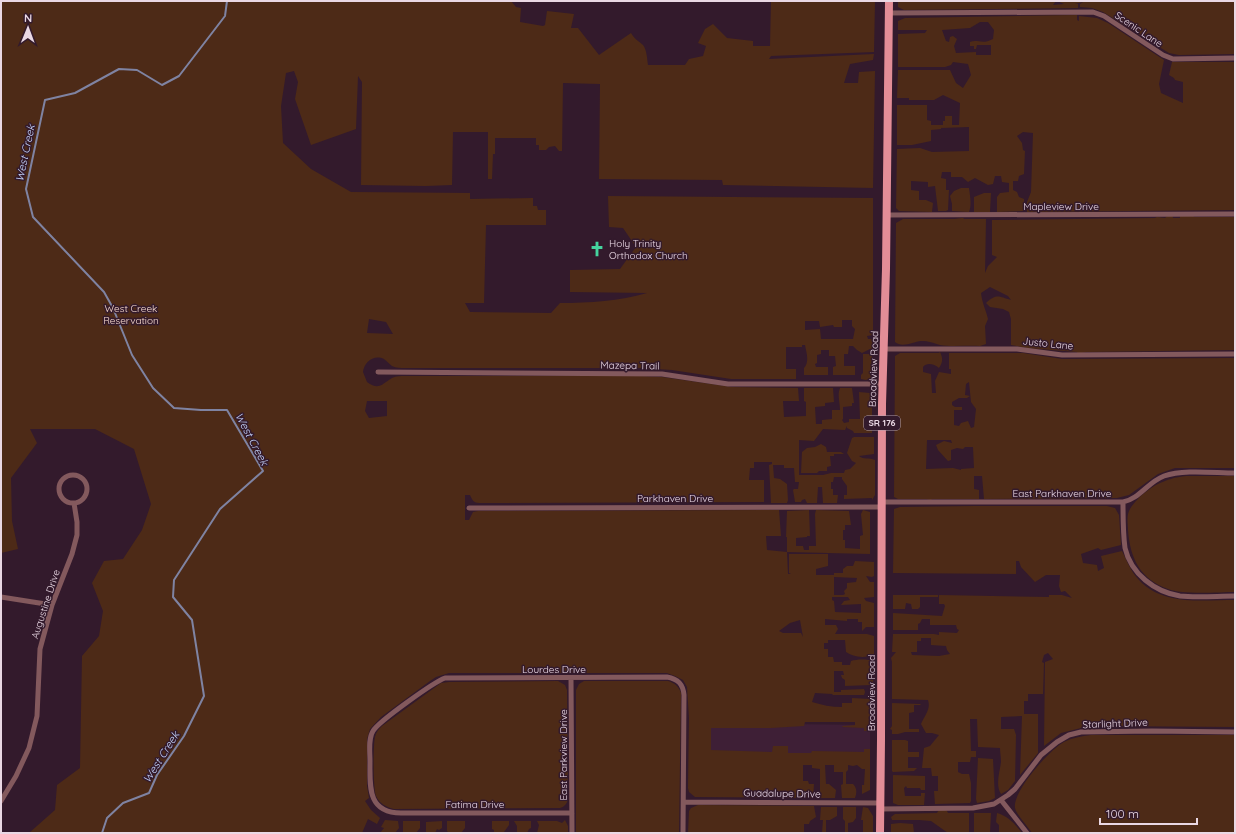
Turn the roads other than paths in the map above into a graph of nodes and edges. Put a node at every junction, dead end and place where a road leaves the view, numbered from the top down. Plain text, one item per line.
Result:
1 (889, 1) edge
2 (889, 13) junction
3 (1235, 58) edge
4 (1235, 214) edge
5 (887, 215) junction
6 (883, 349) junction
7 (1235, 354) edge
8 (378, 372) dead end
9 (882, 384) junction
10 (1235, 473) edge
11 (1123, 502) junction
12 (74, 503) junction
13 (881, 504) junction
14 (469, 508) dead end
15 (1235, 596) edge
16 (1, 597) edge
17 (52, 605) junction
18 (572, 678) junction
19 (1235, 732) edge
20 (1001, 800) junction
21 (1, 801) edge
22 (684, 802) junction
23 (380, 806) joint
24 (880, 806) junction
25 (572, 812) junction
26 (572, 833) edge
27 (683, 833) edge
28 (880, 833) edge
29 (1027, 833) edge

1 - 2 main road, Broadview Road / SR 176
2 - 3 street, Scenic Lane
2 - 5 main road, Broadview Road / SR 176
4 - 5 street, Mapleview Drive
5 - 6 main road, Broadview Road / SR 176
6 - 7 street, Justo Lane
6 - 9 main road, Broadview Road / SR 176
8 - 9 street, Mazepa Trail
9 - 13 main road, Broadview Road / SR 176
10 - 11 street, East Parkhaven Drive
11 - 13 street, East Parkhaven Drive
11 - 15 street
12 - 12 street
12 - 17 street, Augustine Drive
13 - 14 street, Parkhaven Drive
13 - 24 main road, Broadview Road / SR 176
16 - 17 street
17 - 21 street, Augustine Drive
18 - 22 street, Lourdes Drive
18 - 23 street, Lourdes Drive
18 - 25 street, East Parkview Drive
19 - 20 street, Starlight Drive
20 - 24 street, Starlight Drive
20 - 29 street
22 - 24 street, Guadalupe Drive
22 - 27 street, Lourdes Drive
23 - 25 street, Fatima Drive
24 - 28 main road, Broadview Road / SR 176
25 - 26 street, East Parkview Drive

